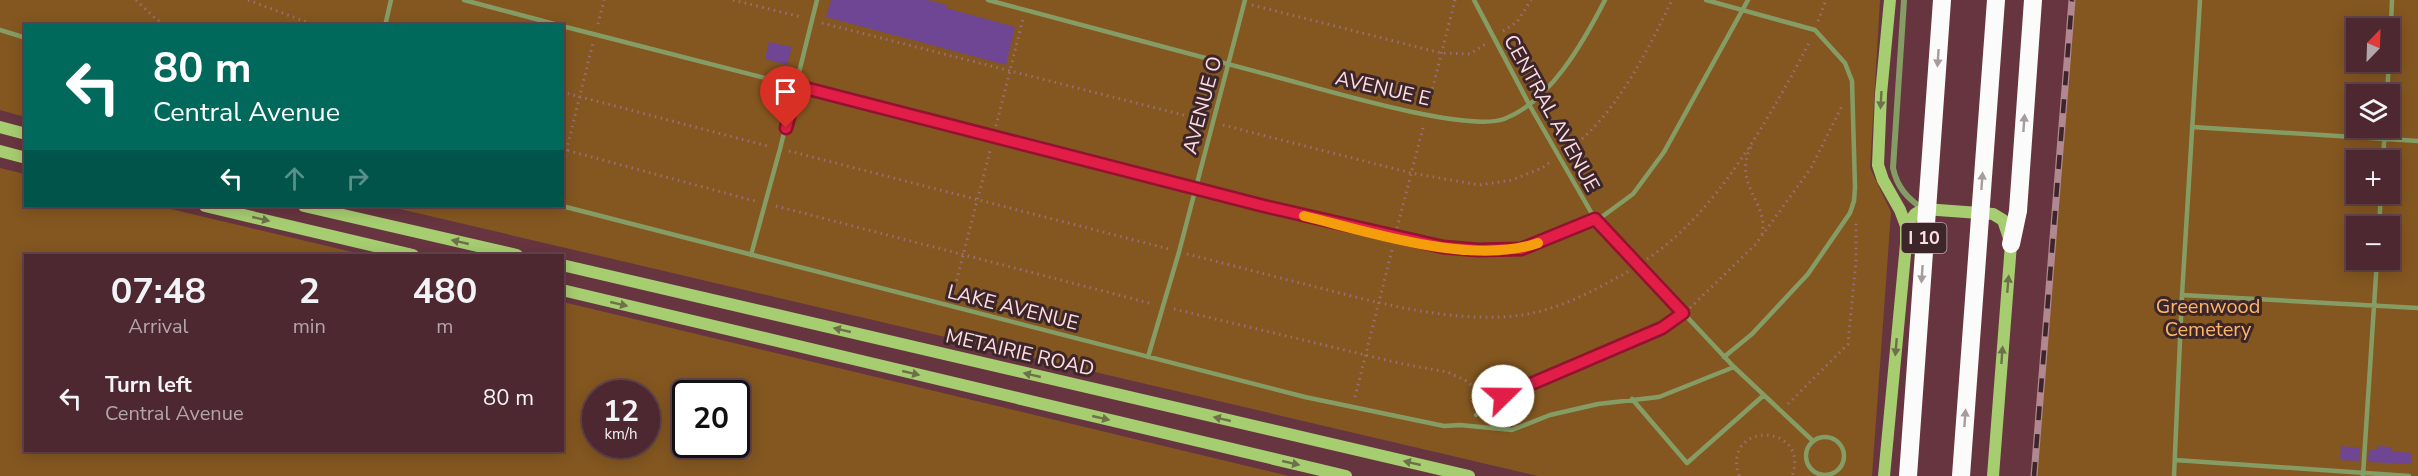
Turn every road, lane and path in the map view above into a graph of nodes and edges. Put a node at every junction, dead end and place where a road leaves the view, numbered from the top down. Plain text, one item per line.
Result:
1 (136, 0) edge
2 (248, 0) edge
3 (391, 0) edge
4 (464, 0) edge
5 (604, 0) edge
6 (733, 0) edge
7 (817, 0) edge
8 (988, 0) edge
9 (1455, 0) edge
10 (1474, 0) edge
11 (1532, 0) edge
12 (1605, 0) edge
13 (1672, 0) edge
14 (1706, 0) edge
15 (1748, 0) edge
16 (1890, 0) edge
17 (1904, 0) edge
18 (1942, 0) edge
19 (1996, 0) edge
20 (2033, 0) edge
21 (2200, 0) edge
22 (2392, 0) edge
23 (1244, 2) edge
24 (1026, 10) junction
25 (1743, 11) junction
26 (2391, 18) edge
27 (813, 20) junction
28 (165, 24) edge
29 (312, 24) edge
30 (386, 24) edge
31 (554, 24) edge
32 (564, 26) edge
33 (0, 30) edge
34 (595, 34) junction
35 (24, 37) edge
36 (1494, 38) junction
37 (1441, 53) junction
38 (1228, 64) junction
39 (1010, 70) junction
40 (797, 86) junction
41 (1853, 86) junction
42 (564, 92) edge
43 (580, 96) junction
44 (1530, 106) junction
45 (1426, 114) junction
46 (1213, 122) junction
47 (0, 127) edge
48 (2192, 127) junction
49 (1758, 132) dead end
50 (24, 133) edge
51 (994, 136) junction
52 (2384, 139) junction
53 (2418, 141) edge
54 (780, 149) junction
55 (565, 150) edge
56 (2383, 150) edge
57 (0, 151) edge
58 (24, 157) edge
59 (1558, 157) junction
60 (1411, 172) junction
61 (1195, 187) junction
62 (977, 200) junction
63 (1854, 201) junction
64 (766, 204) junction
65 (209, 207) edge
66 (308, 207) edge
67 (564, 207) edge
68 (1924, 209) junction
69 (1595, 219) junction
70 (1906, 226) junction
71 (1395, 237) junction
72 (1761, 237) junction
73 (2011, 244) junction
74 (1179, 252) junction
75 (409, 254) edge
76 (513, 254) edge
77 (750, 255) junction
78 (963, 255) junction
79 (564, 266) edge
80 (2376, 270) edge
81 (564, 290) edge
82 (2182, 295) junction
83 (2374, 305) junction
84 (950, 306) junction
85 (1162, 306) junction
86 (2418, 308) edge
87 (1683, 313) junction
88 (1366, 355) junction
89 (1148, 357) junction
90 (1724, 357) junction
91 (1734, 367) junction
92 (1764, 395) junction
93 (1632, 399) junction
94 (1353, 407) junction
95 (1486, 408) junction
96 (1781, 410) junction
97 (1476, 416) dead end
98 (1813, 441) junction
99 (2175, 460) junction
100 (1831, 475) edge
101 (2363, 475) edge
102 (1346, 476) edge
103 (1469, 476) edge
104 (1739, 476) edge
105 (1792, 476) edge
106 (1884, 476) edge
107 (1908, 476) edge
108 (1961, 476) edge
109 (1993, 476) edge
110 (2174, 476) edge
111 (2409, 476) edge

1 - 28 path
2 - 29 path
3 - 30 lane
4 - 31 lane
5 - 34 path
6 - 27 path
7 - 27 lane
8 - 24 lane, AVENUE E
9 - 37 path
10 - 36 lane, CENTRAL AVENUE
11 - 36 path
12 - 44 lane, AVENUE E
13 - 59 path
14 - 25 lane
15 - 25 lane
16 -> 70 main road
17 - 68 street
18 -> 107 highway, I 10
108 -> 19 highway
73 -> 20 highway
21 - 48 lane
22 - 26 lane
23 - 37 path
23 - 38 lane, AVENUE O
24 - 38 lane, AVENUE E
24 - 39 path
25 - 41 lane
25 - 69 lane
27 - 39 path
27 - 40 lane
32 - 34 lane
33 - 35 lane
34 - 40 lane
34 - 43 path
36 - 37 path
36 - 44 lane, CENTRAL AVENUE
37 - 45 path
38 - 45 lane, AVENUE E
38 - 46 lane, AVENUE O
39 - 46 path
39 - 51 path
40 - 51 lane
40 - 54 lane
41 - 63 lane
41 - 72 path
42 - 43 path
43 - 54 path
43 - 55 path
44 - 45 lane, AVENUE E
44 - 59 lane, CENTRAL AVENUE
45 - 60 path
46 - 60 path
46 - 61 lane, AVENUE O
47 - 50 main road
48 - 52 lane
48 - 82 lane
49 - 72 path
51 - 61 lane
51 - 62 path
52 - 53 lane
52 - 56 lane
54 - 62 path
54 - 64 lane
55 - 64 path
57 - 58 main road
59 - 60 path
59 - 69 lane, CENTRAL AVENUE
60 - 71 path
61 - 71 lane
61 - 74 lane, AVENUE O
62 - 74 path
62 - 78 path
63 - 90 lane
63 - 96 path
64 - 77 lane
64 - 78 path
65 -> 75 main road
76 -> 66 main road
67 - 77 lane, LAKE AVENUE
68 - 70 main road
68 - 73 main road
69 - 71 lane
69 - 87 lane, CENTRAL AVENUE
70 -> 106 main road
71 - 88 path
72 - 87 path
109 -> 73 main road
74 - 85 lane, AVENUE O
77 - 84 lane, LAKE AVENUE
78 - 84 path
78 - 85 path
103 -> 79 main road, METAIRIE ROAD
80 - 83 lane
81 -> 102 main road
82 - 83 lane
82 - 99 lane
83 - 86 lane
83 - 101 lane
84 - 89 lane, LAKE AVENUE
85 - 88 path
85 - 89 lane, AVENUE O
87 - 90 lane, CENTRAL AVENUE
87 - 95 lane
88 - 94 path
88 - 95 path
89 - 94 lane, LAKE AVENUE
90 - 91 lane, CENTRAL AVENUE
91 - 92 lane, CENTRAL AVENUE
91 - 93 lane, LAKE AVENUE
92 - 93 lane
92 - 96 lane, CENTRAL AVENUE
93 - 94 lane, LAKE AVENUE
95 - 97 lane
96 - 98 lane, CENTRAL AVENUE
98 - 100 lane
98 - 100 lane
99 - 101 lane
99 - 110 lane
101 - 111 lane
104 - 105 path

